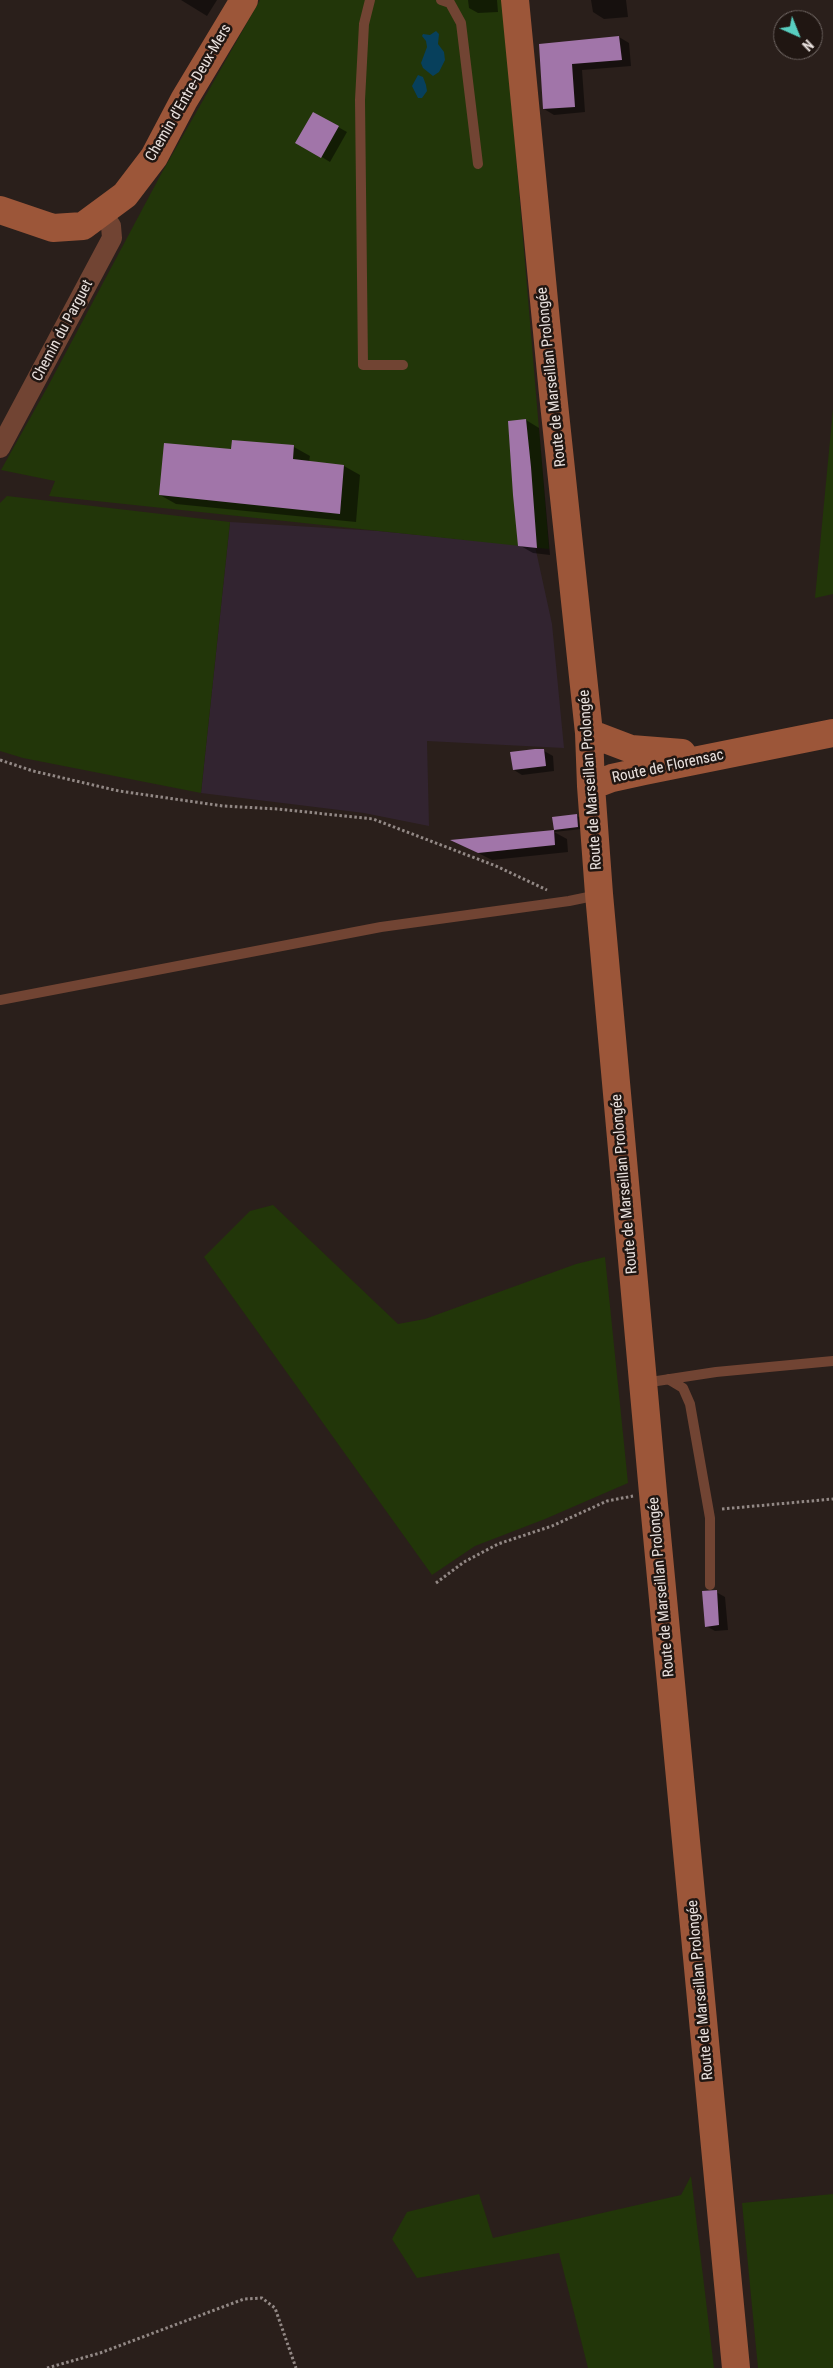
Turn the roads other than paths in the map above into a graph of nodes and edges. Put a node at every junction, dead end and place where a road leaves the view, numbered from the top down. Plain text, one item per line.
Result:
1 (244, 0) edge
2 (370, 0) edge
3 (441, 0) edge
4 (515, 0) edge
5 (478, 164) dead end
6 (0, 210) edge
7 (102, 213) junction
8 (403, 365) dead end
9 (0, 448) edge
10 (833, 732) edge
11 (589, 733) junction
12 (746, 752) junction
13 (590, 786) junction
14 (599, 894) junction
15 (0, 1000) edge
16 (833, 1361) edge
17 (656, 1381) junction
18 (710, 1585) dead end
19 (736, 2368) edge

1 - 7 main road, Chemin d'Entre-Deux-Mers
2 - 8 lane
3 - 5 lane
4 - 11 main road, Route de Marseillan Prolongée
6 - 7 main road, Chemin d'Entre-Deux-Mers
7 - 9 street, Chemin du Parguet
10 - 12 main road, Route de Florensac
11 - 12 main road, Route de Florensac
11 - 13 main road, Route de Marseillan Prolongée
12 - 13 main road, Route de Florensac
13 - 14 main road, Route de Marseillan Prolongée
14 - 15 lane
14 - 17 main road, Route de Marseillan Prolongée
16 - 17 lane
17 - 18 lane
17 - 19 main road, Route de Marseillan Prolongée

